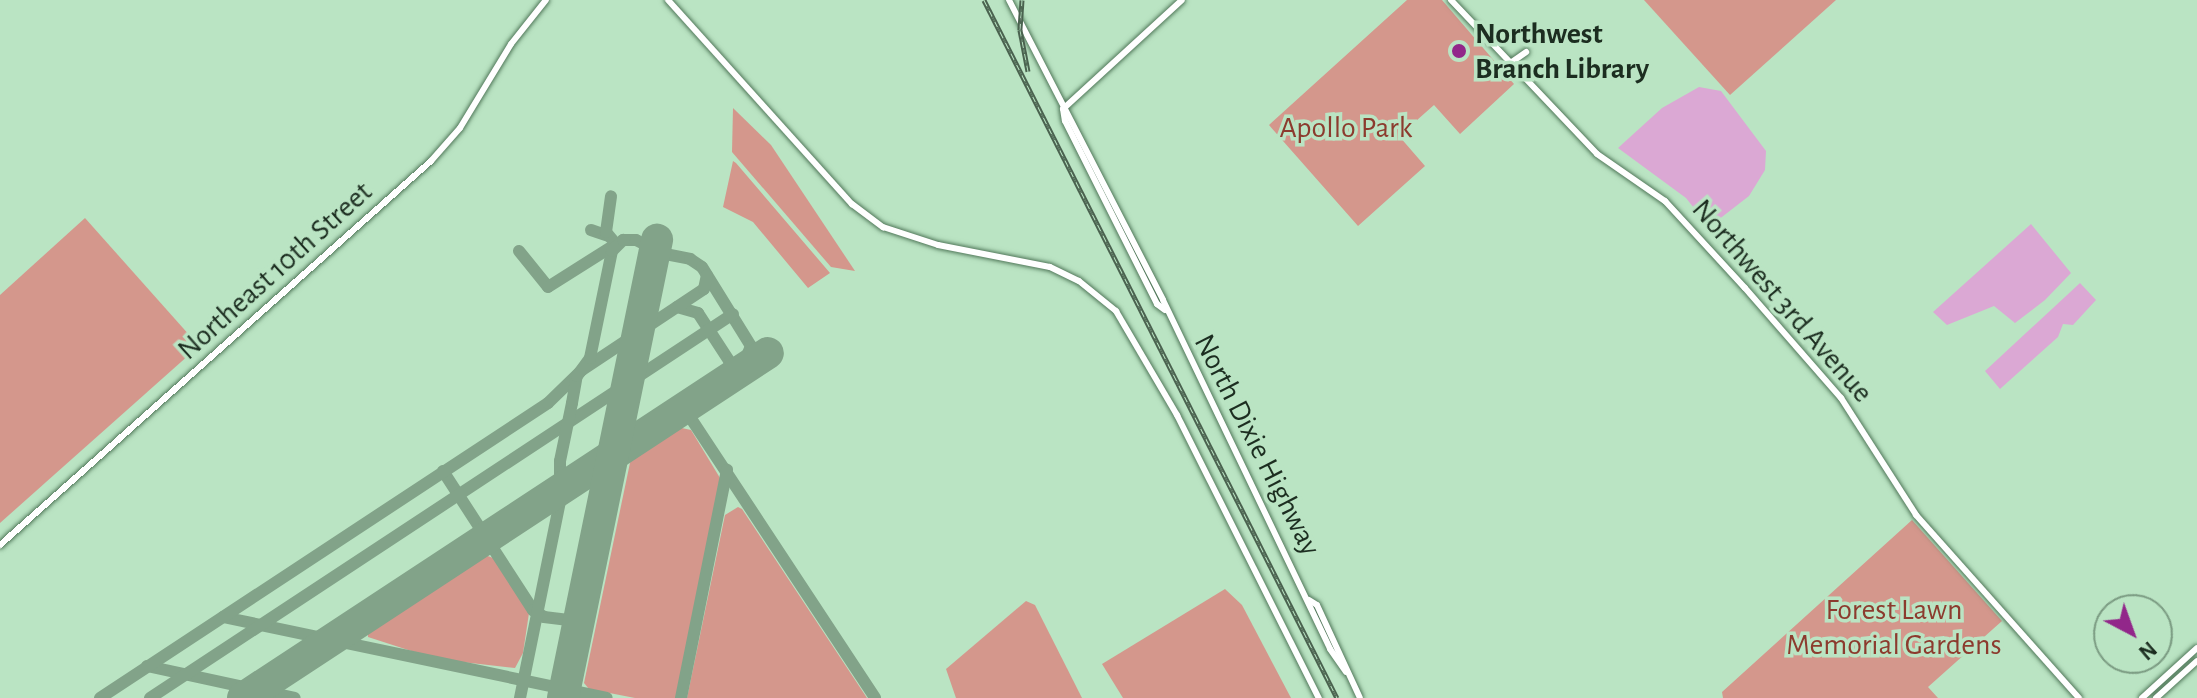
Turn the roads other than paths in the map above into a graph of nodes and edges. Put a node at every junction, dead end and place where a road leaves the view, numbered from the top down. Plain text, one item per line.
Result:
1 (546, 0) edge
2 (668, 0) edge
3 (1009, 0) edge
4 (1182, 0) edge
5 (1451, 0) edge
6 (1526, 52) dead end
7 (1509, 64) junction
8 (1063, 109) junction
9 (0, 545) edge
10 (2197, 648) edge
11 (2197, 661) edge
12 (1319, 698) edge
13 (1360, 698) edge
14 (2079, 698) edge
15 (2142, 698) edge
16 (2156, 698) edge

1 - 9 street, Northeast 10th Street
2 - 12 street
3 - 8 street, North Dixie Highway
4 - 8 street
5 - 7 street, Northwest 3rd Avenue
6 - 7 street
7 - 14 street, Northwest 3rd Avenue
8 - 13 street, North Dixie Highway
10 - 15 street
11 - 16 street

